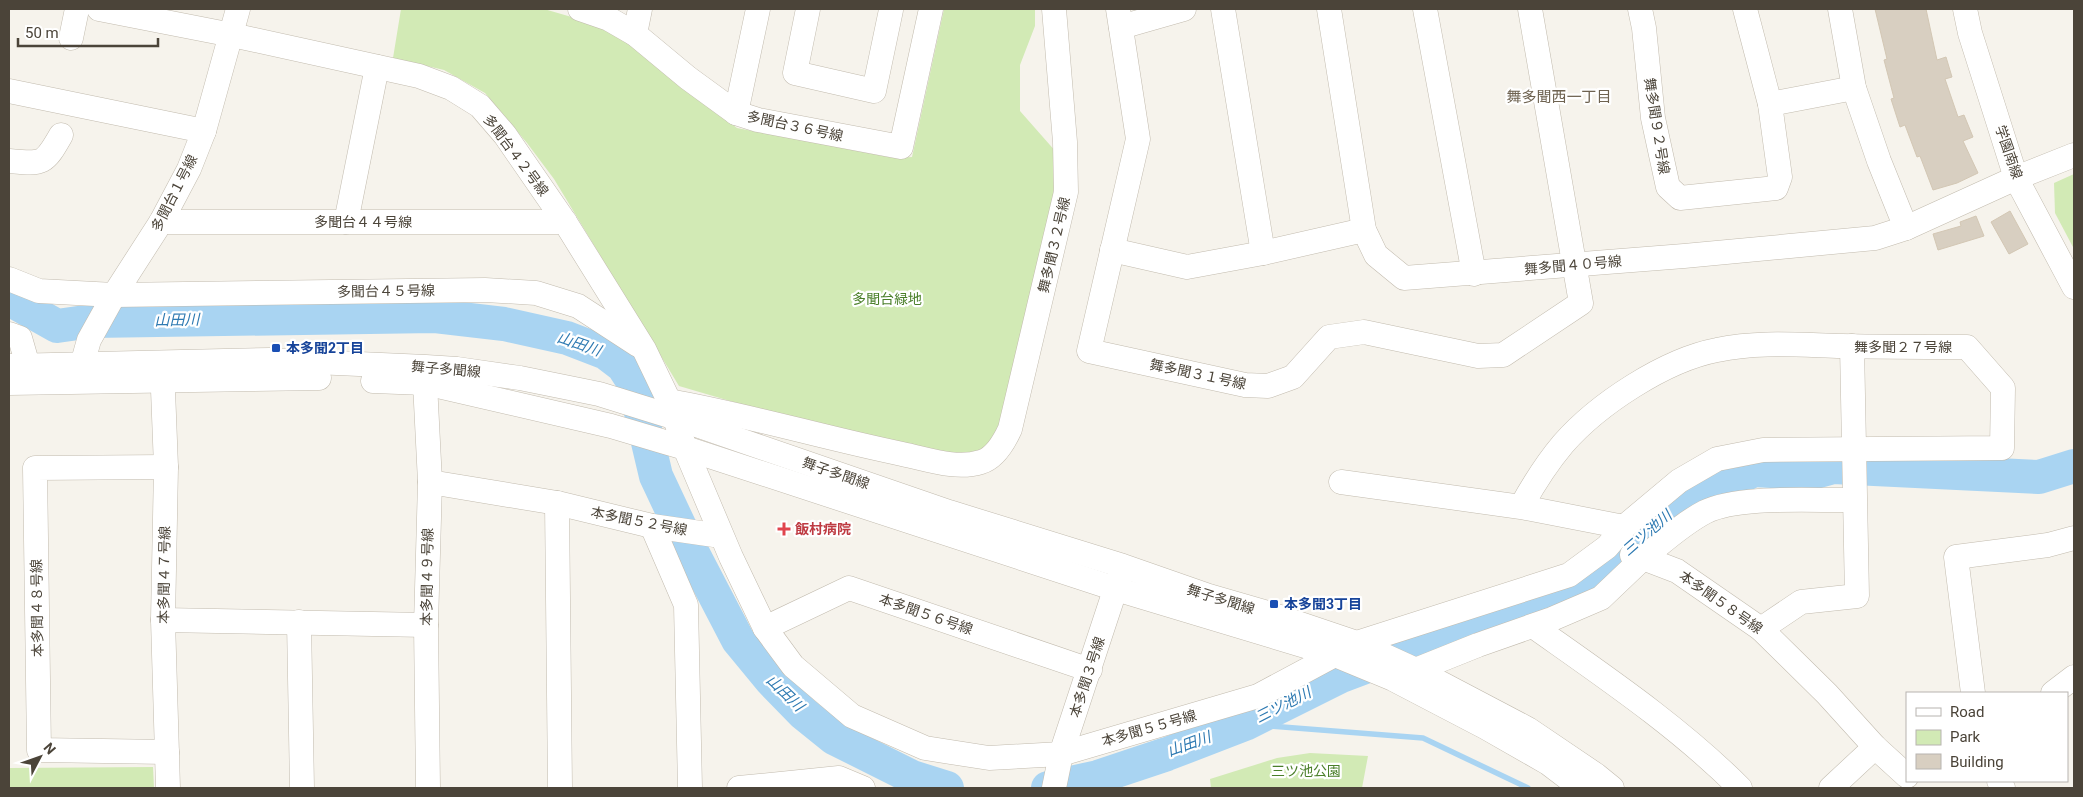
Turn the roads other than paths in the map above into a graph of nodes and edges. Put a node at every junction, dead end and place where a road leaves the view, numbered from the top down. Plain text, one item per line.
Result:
1 (77, 9) edge
2 (99, 9) edge
3 (238, 9) edge
4 (580, 9) edge
5 (640, 9) edge
6 (758, 9) edge
7 (808, 9) edge
8 (888, 9) edge
9 (1054, 9) edge
10 (1184, 9) edge
11 (1223, 9) edge
12 (1329, 9) edge
13 (1425, 9) edge
14 (1530, 9) edge
15 (1640, 9) edge
16 (1745, 9) edge
17 (1840, 9) edge
18 (1965, 9) edge
19 (930, 13) edge
20 (1119, 18) edge
21 (635, 34) junction
22 (232, 35) junction
23 (71, 38) dead end
24 (377, 67) junction
25 (1854, 88) junction
26 (9, 92) edge
27 (1770, 104) junction
28 (736, 113) junction
29 (204, 131) junction
30 (61, 135) dead end
31 (2074, 155) edge
32 (9, 161) edge
33 (2016, 178) junction
34 (161, 222) junction
35 (346, 222) junction
36 (565, 222) junction
37 (1906, 228) junction
38 (1364, 230) junction
39 (1112, 250) junction
40 (1263, 253) junction
41 (1574, 265) junction
42 (1474, 274) junction
43 (9, 279) edge
44 (2074, 287) edge
45 (114, 295) junction
46 (9, 334) edge
47 (1852, 346) junction
48 (644, 349) junction
49 (162, 371) junction
50 (82, 374) junction
51 (19, 375) edge
52 (426, 375) junction
53 (671, 409) junction
54 (685, 448) junction
55 (1854, 449) junction
56 (166, 467) junction
57 (430, 482) junction
58 (1341, 482) dead end
59 (1854, 500) junction
60 (557, 504) junction
61 (1521, 507) junction
62 (652, 526) junction
63 (1624, 526) junction
64 (721, 536) junction
65 (2074, 538) edge
66 (1607, 547) junction
67 (1644, 558) junction
68 (1123, 566) junction
69 (1116, 589) junction
70 (163, 620) junction
71 (299, 622) junction
72 (426, 625) junction
73 (1533, 626) junction
74 (765, 628) junction
75 (1761, 629) junction
76 (1358, 642) junction
77 (1334, 655) junction
78 (1090, 670) junction
79 (1416, 670) junction
80 (2074, 677) edge
81 (1393, 679) junction
82 (1973, 692) edge
83 (2054, 692) edge
84 (1876, 748) junction
85 (168, 752) junction
86 (1061, 754) junction
87 (1906, 775) edge
88 (168, 788) edge
89 (302, 788) edge
90 (428, 788) edge
91 (560, 788) edge
92 (690, 788) edge
93 (739, 788) edge
94 (863, 788) edge
95 (1054, 788) edge
96 (1581, 788) edge
97 (1612, 788) edge
98 (1740, 788) edge
99 (1831, 788) edge

1 - 23 street
2 - 22 street, 多聞台４２号線
3 - 22 street, 多聞台１号線
4 - 21 street, 多聞台３６号線
5 - 21 street
6 - 28 street
7 - 8 street
8 - 19 street
9 - 53 street, 舞多聞３２号線
10 - 20 street
11 - 40 street
12 - 38 street, 舞多聞４０号線
13 - 42 street
14 - 41 street
15 - 27 street, 舞多聞９２号線
16 - 27 street, 舞多聞９２号線
17 - 25 street
18 - 33 street, 学園南線
19 - 28 street, 多聞台３６号線
20 - 39 street, 舞多聞３１号線
21 - 28 street, 多聞台３６号線
22 - 24 street, 多聞台４２号線
22 - 29 street, 多聞台１号線
24 - 35 street
24 - 36 street, 多聞台４２号線
25 - 27 street
25 - 37 street
26 - 29 street
29 - 34 street, 多聞台１号線
30 - 32 street
31 - 33 street, 舞多聞４０号線
33 - 37 street, 舞多聞４０号線
33 - 44 street, 学園南線
34 - 35 street, 多聞台４４号線
34 - 45 street, 多聞台１号線
35 - 36 street, 多聞台４４号線
36 - 48 street, 多聞台４２号線
37 - 41 street, 舞多聞４０号線
38 - 40 street
38 - 42 street, 舞多聞４０号線
39 - 40 street
39 - 41 street, 舞多聞３１号線
41 - 42 street, 舞多聞４０号線
43 - 45 street, 多聞台４５号線
45 - 48 street, 多聞台４５号線
45 - 50 street, 多聞台１号線
46 - 51 street
47 - 55 street
47 - 55 street, 舞多聞２７号線
47 - 61 street, 舞多聞２７号線
48 - 53 street, 多聞台４２号線
49 - 50 street, 舞子多聞線
49 - 52 street, 舞子多聞線
49 - 56 street, 本多聞４７号線
50 - 51 street, 舞子多聞線
52 - 53 street, 舞子多聞線
52 - 54 street, 舞子多聞線
52 - 57 street, 本多聞４９号線
53 - 54 street
53 - 68 street, 舞子多聞線
54 - 64 street
54 - 69 street, 舞子多聞線
55 - 59 street
55 - 63 street, 舞多聞２７号線
56 - 70 street, 本多聞４７号線
56 - 85 street, 本多聞４８号線
57 - 60 street, 本多聞５２号線
57 - 72 street, 本多聞４９号線
58 - 61 street
59 - 67 street
59 - 75 street
60 - 62 street, 本多聞５２号線
60 - 91 street
61 - 63 street
62 - 64 street, 本多聞５２号線
62 - 92 street
63 - 66 street, 舞多聞２７号線
64 - 74 street, 本多聞５５号線
65 - 82 street
66 - 67 street
66 - 76 street, 本多聞５５号線
67 - 73 street
67 - 75 street, 本多聞５８号線
68 - 69 street, 本多聞３号線
68 - 76 street, 舞子多聞線
69 - 77 street, 舞子多聞線
69 - 78 street, 本多聞３号線
70 - 71 street
70 - 85 street, 本多聞４７号線
71 - 72 street
71 - 89 street
72 - 90 street, 本多聞４９号線
73 - 79 street
73 - 98 street
74 - 78 street, 本多聞５６号線
74 - 86 street, 本多聞５５号線
75 - 84 street, 本多聞５８号線
76 - 77 street, 本多聞５５号線
76 - 79 street, 舞子多聞線
77 - 81 street, 舞子多聞線
77 - 86 street, 本多聞５５号線
78 - 86 street, 本多聞３号線
79 - 81 street
79 - 97 street, 舞子多聞線
80 - 83 street
81 - 96 street, 舞子多聞線
84 - 87 street, 本多聞５８号線
84 - 99 street
85 - 88 street, 本多聞４７号線
86 - 95 street, 本多聞３号線
93 - 94 street

